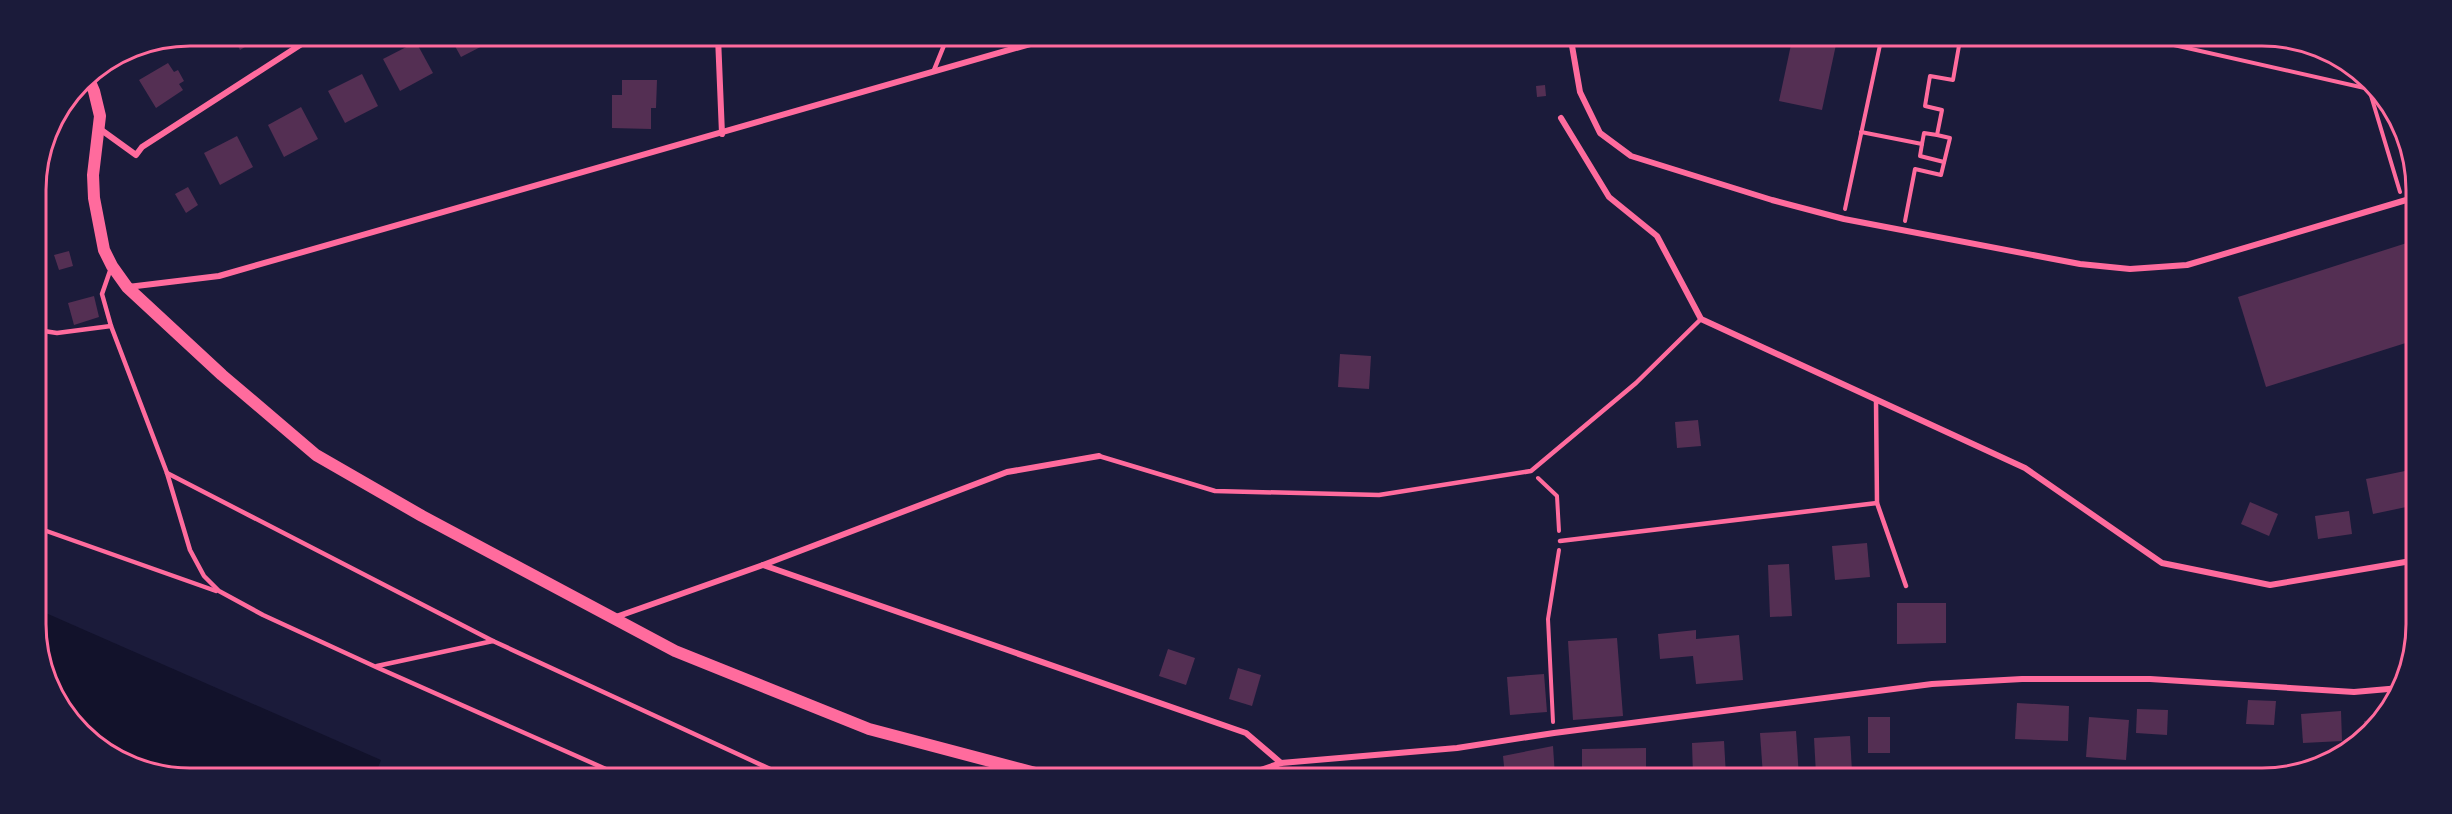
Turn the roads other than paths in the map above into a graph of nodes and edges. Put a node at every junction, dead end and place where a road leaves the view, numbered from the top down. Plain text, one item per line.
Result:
1 (1572, 46) edge
2 (298, 47) edge
3 (718, 47) edge
4 (943, 47) edge
5 (1020, 47) edge
6 (934, 70) junction
7 (92, 86) edge
8 (1561, 118) dead end
9 (100, 129) junction
10 (722, 134) junction
11 (2406, 200) edge
12 (112, 266) junction
13 (127, 287) junction
14 (1701, 319) junction
15 (111, 326) junction
16 (47, 331) edge
17 (1876, 400) junction
18 (1099, 456) joint
19 (167, 473) junction
20 (1877, 503) junction
21 (46, 531) edge
22 (1560, 541) road end
23 (2406, 562) edge
24 (763, 565) junction
25 (1906, 586) dead end
26 (219, 591) junction
27 (613, 618) junction
28 (493, 641) junction
29 (376, 667) junction
30 (2389, 689) edge
31 (1281, 764) junction
32 (1270, 767) edge
33 (603, 768) edge
34 (767, 768) edge
35 (1015, 768) edge

1 - 11 street
2 - 9 street
3 - 10 street
4 - 6 lane
5 - 6 street
6 - 10 street
7 - 9 main road
8 - 14 street
9 - 12 main road
10 - 13 street
12 - 13 main road
12 - 15 lane
13 - 27 main road
14 - 17 street
14 - 18 lane
15 - 16 lane
15 - 19 lane
17 - 20 lane
17 - 23 street
18 - 24 street
19 - 26 lane
19 - 28 lane
20 - 22 lane
20 - 25 lane
21 - 26 lane
24 - 27 street
24 - 31 street
26 - 29 lane
27 - 35 main road
28 - 29 lane
28 - 34 lane
29 - 33 lane
30 - 31 street
31 - 32 street

